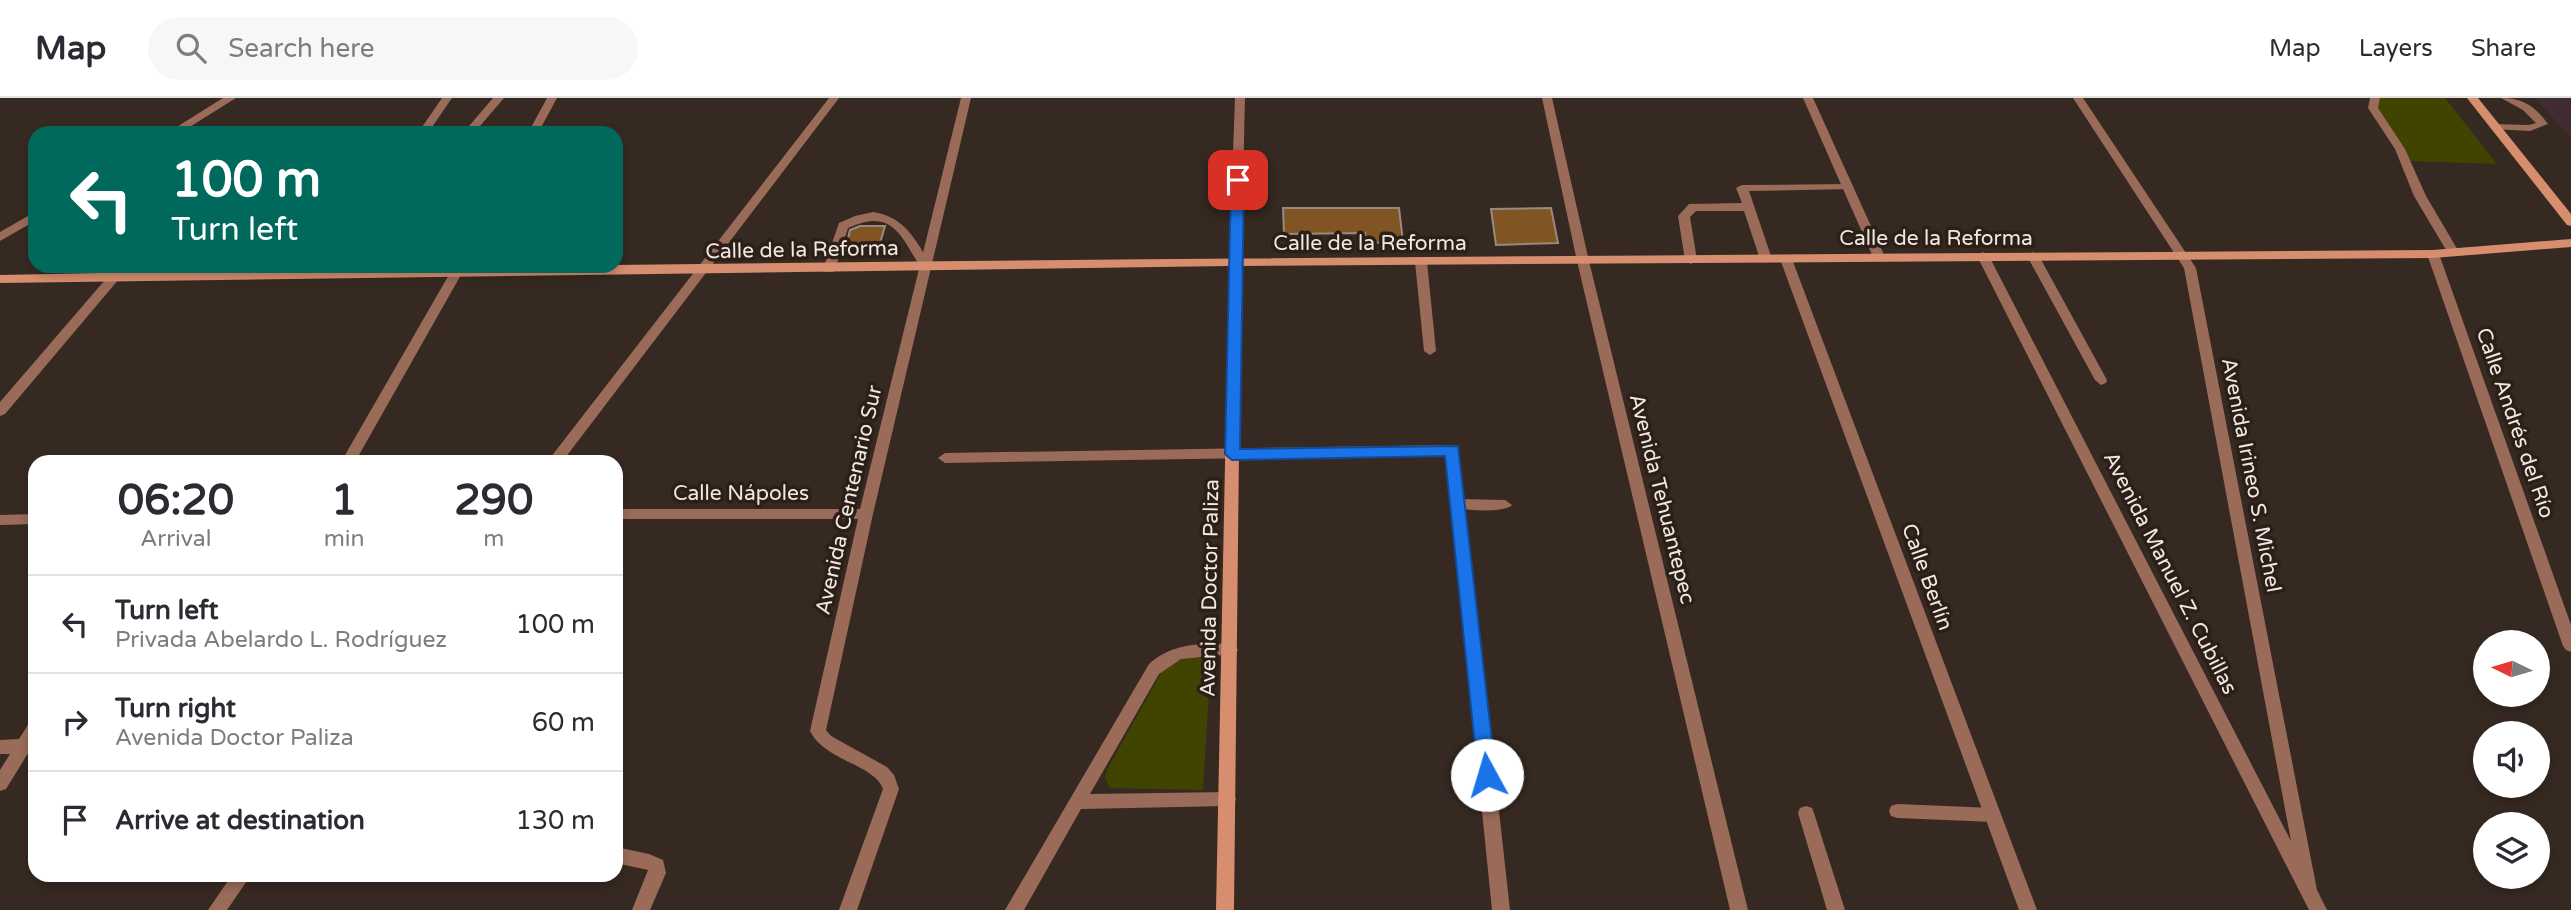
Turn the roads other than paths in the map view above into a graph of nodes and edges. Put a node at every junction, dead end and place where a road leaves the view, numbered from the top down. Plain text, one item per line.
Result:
1 (231, 98) edge
2 (447, 98) edge
3 (499, 98) edge
4 (552, 98) edge
5 (834, 98) edge
6 (966, 98) edge
7 (1240, 98) edge
8 (1547, 98) edge
9 (1808, 98) edge
10 (2078, 98) edge
11 (2375, 98) edge
12 (2472, 98) edge
13 (2506, 98) edge
14 (184, 126) edge
15 (428, 126) edge
16 (474, 126) edge
17 (537, 126) edge
18 (2495, 127) junction
19 (1847, 187) junction
20 (2550, 196) junction
21 (2571, 202) edge
22 (1748, 207) junction
23 (28, 220) edge
24 (2571, 222) edge
25 (0, 237) edge
26 (2571, 243) edge
27 (2453, 252) junction
28 (2433, 254) junction
29 (2182, 255) junction
30 (1983, 256) junction
31 (2033, 256) junction
32 (1879, 257) junction
33 (1786, 258) junction
34 (1766, 259) junction
35 (1691, 260) junction
36 (1583, 261) junction
37 (1235, 262) junction
38 (1420, 262) junction
39 (926, 267) junction
40 (829, 269) junction
41 (623, 270) edge
42 (701, 271) junction
43 (118, 273) edge
44 (158, 273) edge
45 (457, 273) edge
46 (115, 276) junction
47 (0, 279) edge
48 (1430, 351) dead end
49 (2101, 380) dead end
50 (0, 411) edge
51 (1232, 454) junction
52 (352, 455) edge
53 (559, 455) edge
54 (945, 458) dead end
55 (1458, 504) junction
56 (1505, 505) dead end
57 (623, 514) edge
58 (866, 514) junction
59 (28, 519) edge
60 (0, 520) edge
61 (2571, 646) edge
62 (1230, 650) junction
63 (28, 738) edge
64 (23, 746) junction
65 (0, 747) edge
66 (0, 783) edge
67 (1228, 799) junction
68 (1076, 802) junction
69 (1897, 811) dead end
70 (1806, 813) dead end
71 (1993, 815) junction
72 (623, 856) edge
73 (237, 882) edge
74 (2309, 890) junction
75 (217, 910) edge
76 (640, 910) edge
77 (848, 910) edge
78 (1014, 910) edge
79 (1225, 910) edge
80 (1502, 910) edge
81 (1739, 910) edge
82 (1836, 910) edge
83 (2028, 910) edge
84 (2318, 910) edge

1 - 14 street
2 - 15 street
3 - 16 street
4 - 17 street
5 - 42 street
6 - 39 street, Avenida Centenario Sur
7 - 37 street, Avenida Doctor Paliza
8 - 36 street, Avenida Tehuantepec
9 - 19 street
10 - 29 street, Avenida Irineo S. Michel
11 - 27 street
12 - 18 main road
13 - 18 street
18 - 20 main road
19 - 22 street
19 - 32 street
20 - 21 main road
20 - 24 main road
22 - 34 street
22 - 35 street
23 - 25 street
26 - 27 main road, Calle de la Reforma
27 - 28 main road, Calle de la Reforma
28 - 29 main road, Calle de la Reforma
28 - 61 street, Calle Andrés del Río
29 - 31 main road, Calle de la Reforma
29 - 74 street, Avenida Irineo S. Michel
30 - 31 main road, Calle de la Reforma
30 - 32 main road, Calle de la Reforma
30 - 74 street, Avenida Manuel Z. Cubillas
31 - 49 street
32 - 33 main road, Calle de la Reforma
33 - 34 main road, Calle de la Reforma
33 - 71 street, Calle Berlín
34 - 35 main road, Calle de la Reforma
35 - 36 main road, Calle de la Reforma
36 - 38 main road, Calle de la Reforma
36 - 81 street, Avenida Tehuantepec
37 - 38 main road, Calle de la Reforma
37 - 39 main road, Calle de la Reforma
37 - 51 main road, Avenida Doctor Paliza
38 - 48 street
39 - 40 main road, Calle de la Reforma
39 - 40 street
39 - 58 street, Avenida Centenario Sur
40 - 42 main road, Calle de la Reforma
41 - 42 main road, Calle de la Reforma
42 - 53 street
43 - 46 street
44 - 46 main road, Calle de la Reforma
45 - 52 street
46 - 47 main road, Calle de la Reforma
46 - 50 street
51 - 54 street
51 - 55 street
51 - 62 main road, Avenida Doctor Paliza
55 - 56 street
55 - 80 street
57 - 58 street, Calle Nápoles
58 - 77 street, Avenida Centenario Sur
59 - 60 street
62 - 67 main road, Avenida Doctor Paliza
62 - 68 street
63 - 64 street
64 - 65 street
64 - 66 street
67 - 68 street
67 - 79 main road, Avenida Doctor Paliza
68 - 78 street
69 - 71 street
70 - 82 street
71 - 83 street, Calle Berlín
72 - 76 street
73 - 75 street
74 - 84 street, Avenida Manuel Z. Cubillas

